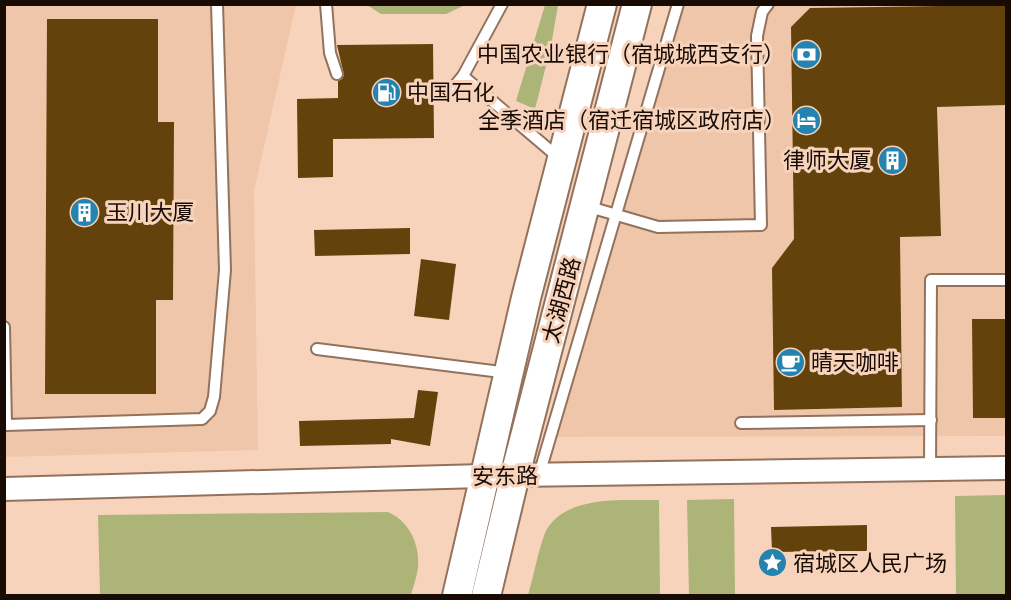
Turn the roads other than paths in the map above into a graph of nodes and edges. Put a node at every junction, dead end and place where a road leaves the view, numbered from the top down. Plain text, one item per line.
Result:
1 (217, 4) edge
2 (326, 4) edge
3 (501, 4) edge
4 (602, 4) edge
5 (637, 4) edge
6 (678, 4) edge
7 (768, 4) edge
8 (336, 74) dead end
9 (463, 76) junction
10 (440, 93) dead end
11 (562, 160) junction
12 (585, 205) junction
13 (616, 215) junction
14 (1006, 280) edge
15 (4, 327) edge
16 (317, 350) dead end
17 (509, 373) junction
18 (931, 420) junction
19 (741, 423) dead end
20 (1006, 468) edge
21 (930, 469) junction
22 (527, 475) junction
23 (486, 476) junction
24 (4, 489) edge
25 (457, 596) edge
26 (486, 596) edge

1 - 15 lane
2 - 8 lane
3 - 9 lane
4 - 11 street, 太湖西路
5 - 12 street, 太湖西路
6 - 13 lane
7 - 13 lane
9 - 10 lane
9 - 11 lane
11 - 17 street, 太湖西路
12 - 13 lane
12 - 22 street, 太湖西路
13 - 22 lane
14 - 18 lane
16 - 17 lane
17 - 23 street, 太湖西路
18 - 19 lane
18 - 21 lane
20 - 21 street, 安东路
21 - 22 street, 安东路
22 - 23 street, 安东路
22 - 26 street, 太湖西路
23 - 24 street, 安东路
23 - 25 street, 太湖西路

